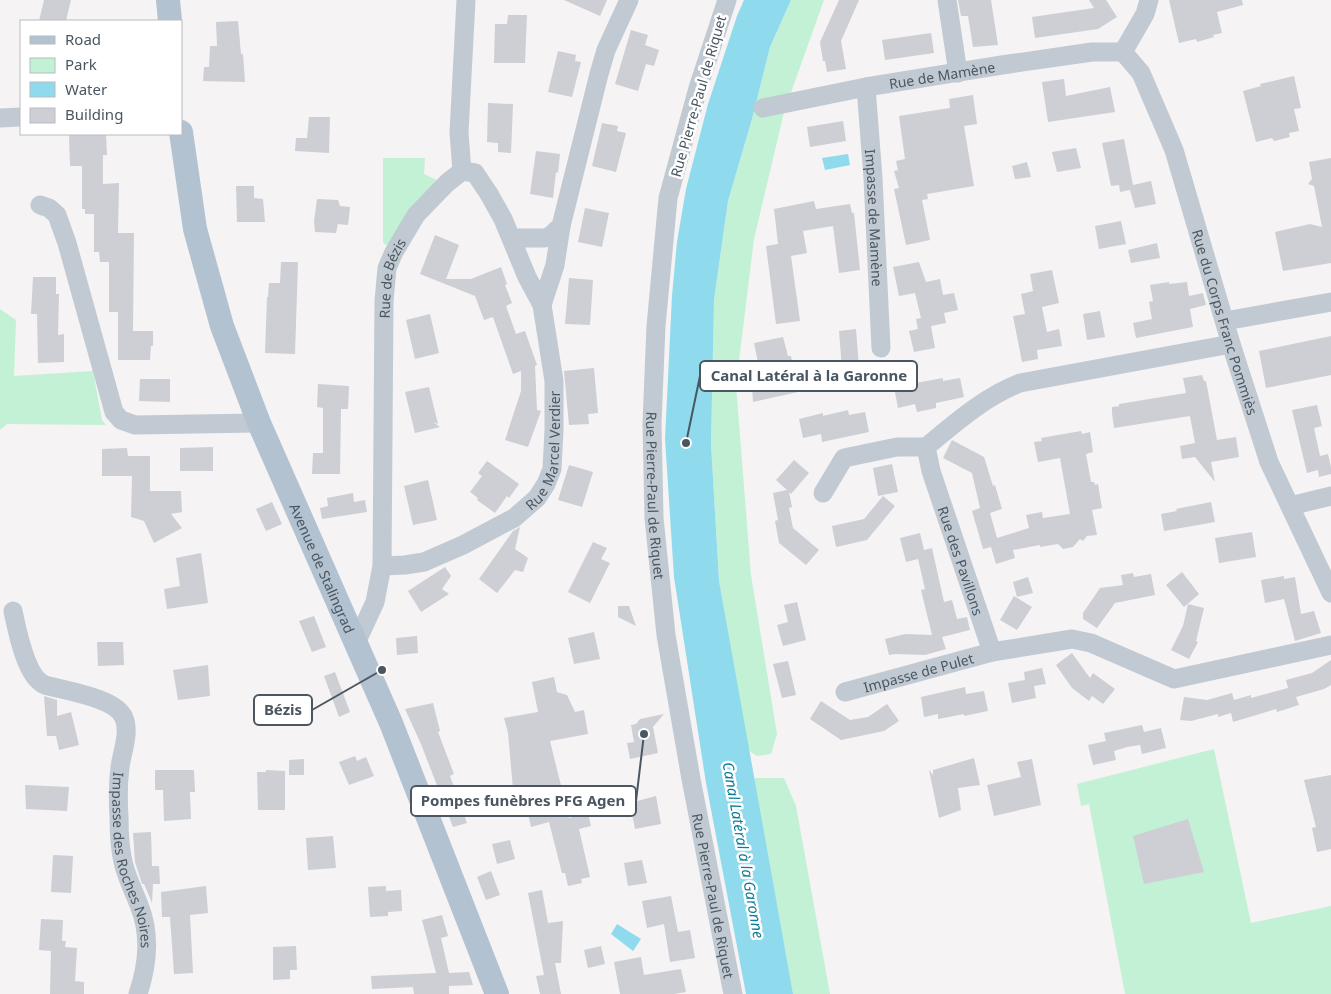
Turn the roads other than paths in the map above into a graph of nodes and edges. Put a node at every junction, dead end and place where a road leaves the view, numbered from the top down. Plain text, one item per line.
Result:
1 (168, 0) edge
2 (466, 0) edge
3 (629, 0) edge
4 (727, 0) edge
5 (947, 0) edge
6 (1150, 0) edge
7 (170, 20) edge
8 (1123, 52) junction
9 (958, 73) junction
10 (866, 87) junction
11 (763, 108) dead end
12 (20, 117) edge
13 (0, 118) edge
14 (181, 135) edge
15 (462, 171) junction
16 (40, 205) dead end
17 (561, 226) junction
18 (512, 238) junction
19 (1331, 302) edge
20 (542, 305) junction
21 (1225, 321) junction
22 (1231, 344) junction
23 (881, 348) dead end
24 (259, 423) junction
25 (926, 447) junction
26 (823, 493) dead end
27 (1331, 496) edge
28 (1290, 506) junction
29 (380, 574) junction
30 (1331, 593) edge
31 (14, 611) dead end
32 (344, 616) junction
33 (356, 643) junction
34 (1331, 645) edge
35 (992, 652) junction
36 (845, 692) dead end
37 (138, 994) edge
38 (497, 994) edge
39 (733, 994) edge

1 - 7 main road
2 - 15 street
3 - 17 street
4 - 39 street, Rue Pierre-Paul de Riquet
5 - 9 street
6 - 8 street
8 - 9 street, Rue de Mamène
8 - 21 street, Rue du Corps Franc Pommiès
9 - 10 street, Rue de Mamène
10 - 11 street, Rue de Mamène
10 - 23 street, Impasse de Mamène
12 - 13 street
14 - 24 main road, Avenue de Stalingrad
15 - 18 street, Rue Marcel Verdier
15 - 29 street, Rue de Bézis
16 - 24 street
17 - 18 street
17 - 20 street
18 - 20 street, Rue Marcel Verdier
19 - 21 street
20 - 29 street, Rue Marcel Verdier
21 - 22 street, Rue du Corps Franc Pommiès
22 - 25 street
22 - 28 street, Rue du Corps Franc Pommiès
24 - 32 main road, Avenue de Stalingrad
25 - 26 street
25 - 35 street, Rue des Pavillons
27 - 28 street
28 - 30 street, Rue du Corps Franc Pommiès
29 - 32 street
29 - 33 street, Rue de Bézis
31 - 37 street, Impasse des Roches Noires
32 - 33 main road, Avenue de Stalingrad
33 - 38 main road, Avenue de Stalingrad
34 - 35 street
35 - 36 street, Impasse de Pulet

